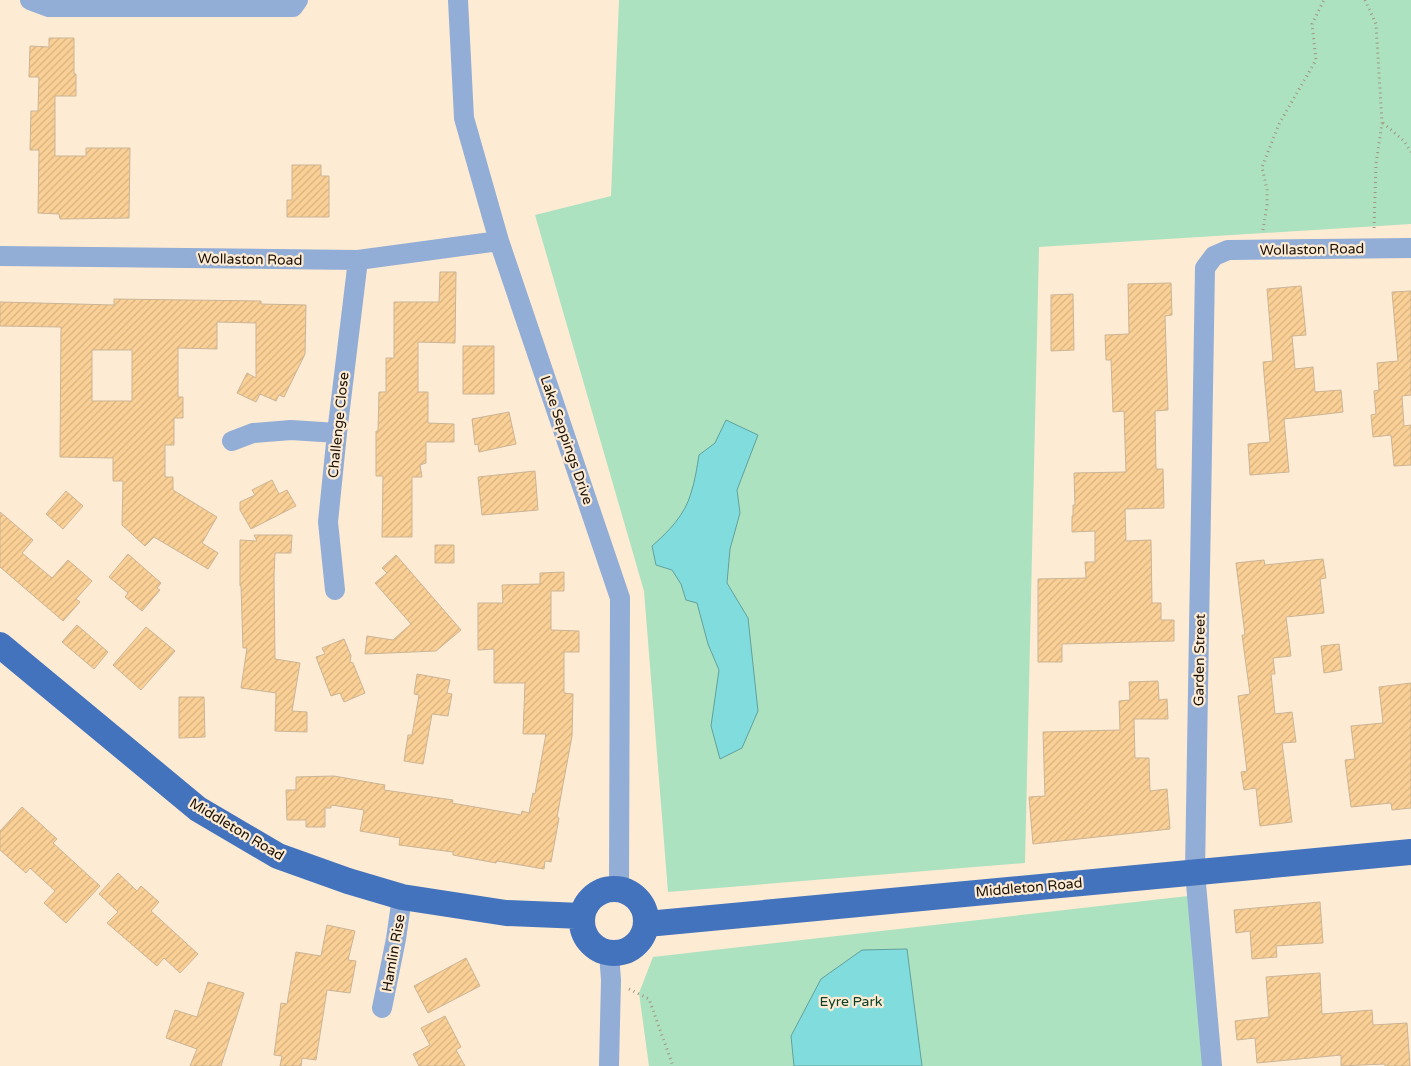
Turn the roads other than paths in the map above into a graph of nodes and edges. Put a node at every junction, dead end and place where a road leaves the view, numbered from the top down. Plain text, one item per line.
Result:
1 (30, 0) edge
2 (298, 0) edge
3 (458, 0) edge
4 (499, 241) junction
5 (1411, 248) edge
6 (0, 256) edge
7 (1214, 256) joint
8 (358, 260) junction
9 (337, 433) junction
10 (232, 441) dead end
11 (335, 590) dead end
12 (0, 645) edge
13 (1411, 852) edge
14 (1195, 872) junction
15 (619, 888) junction
16 (402, 897) junction
17 (582, 916) junction
18 (647, 924) junction
19 (609, 953) junction
20 (382, 1008) dead end
21 (610, 1066) edge
22 (1212, 1066) edge

1 - 2 street
3 - 4 street, Lake Seppings Drive
4 - 8 street, Wollaston Road
4 - 15 street, Lake Seppings Drive
5 - 7 street, Wollaston Road
6 - 8 street, Wollaston Road
7 - 14 street, Garden Street
8 - 9 street, Challenge Close
9 - 10 street
9 - 11 street, Challenge Close
12 - 16 main road, Middleton Road
13 - 14 main road, Middleton Road
14 - 18 main road, Middleton Road
14 - 22 street, Garden Street
15 - 17 main road
15 - 18 main road
16 - 17 main road, Middleton Road
16 - 20 street, Hamlin Rise
17 - 19 main road
18 - 19 main road
19 - 21 street

